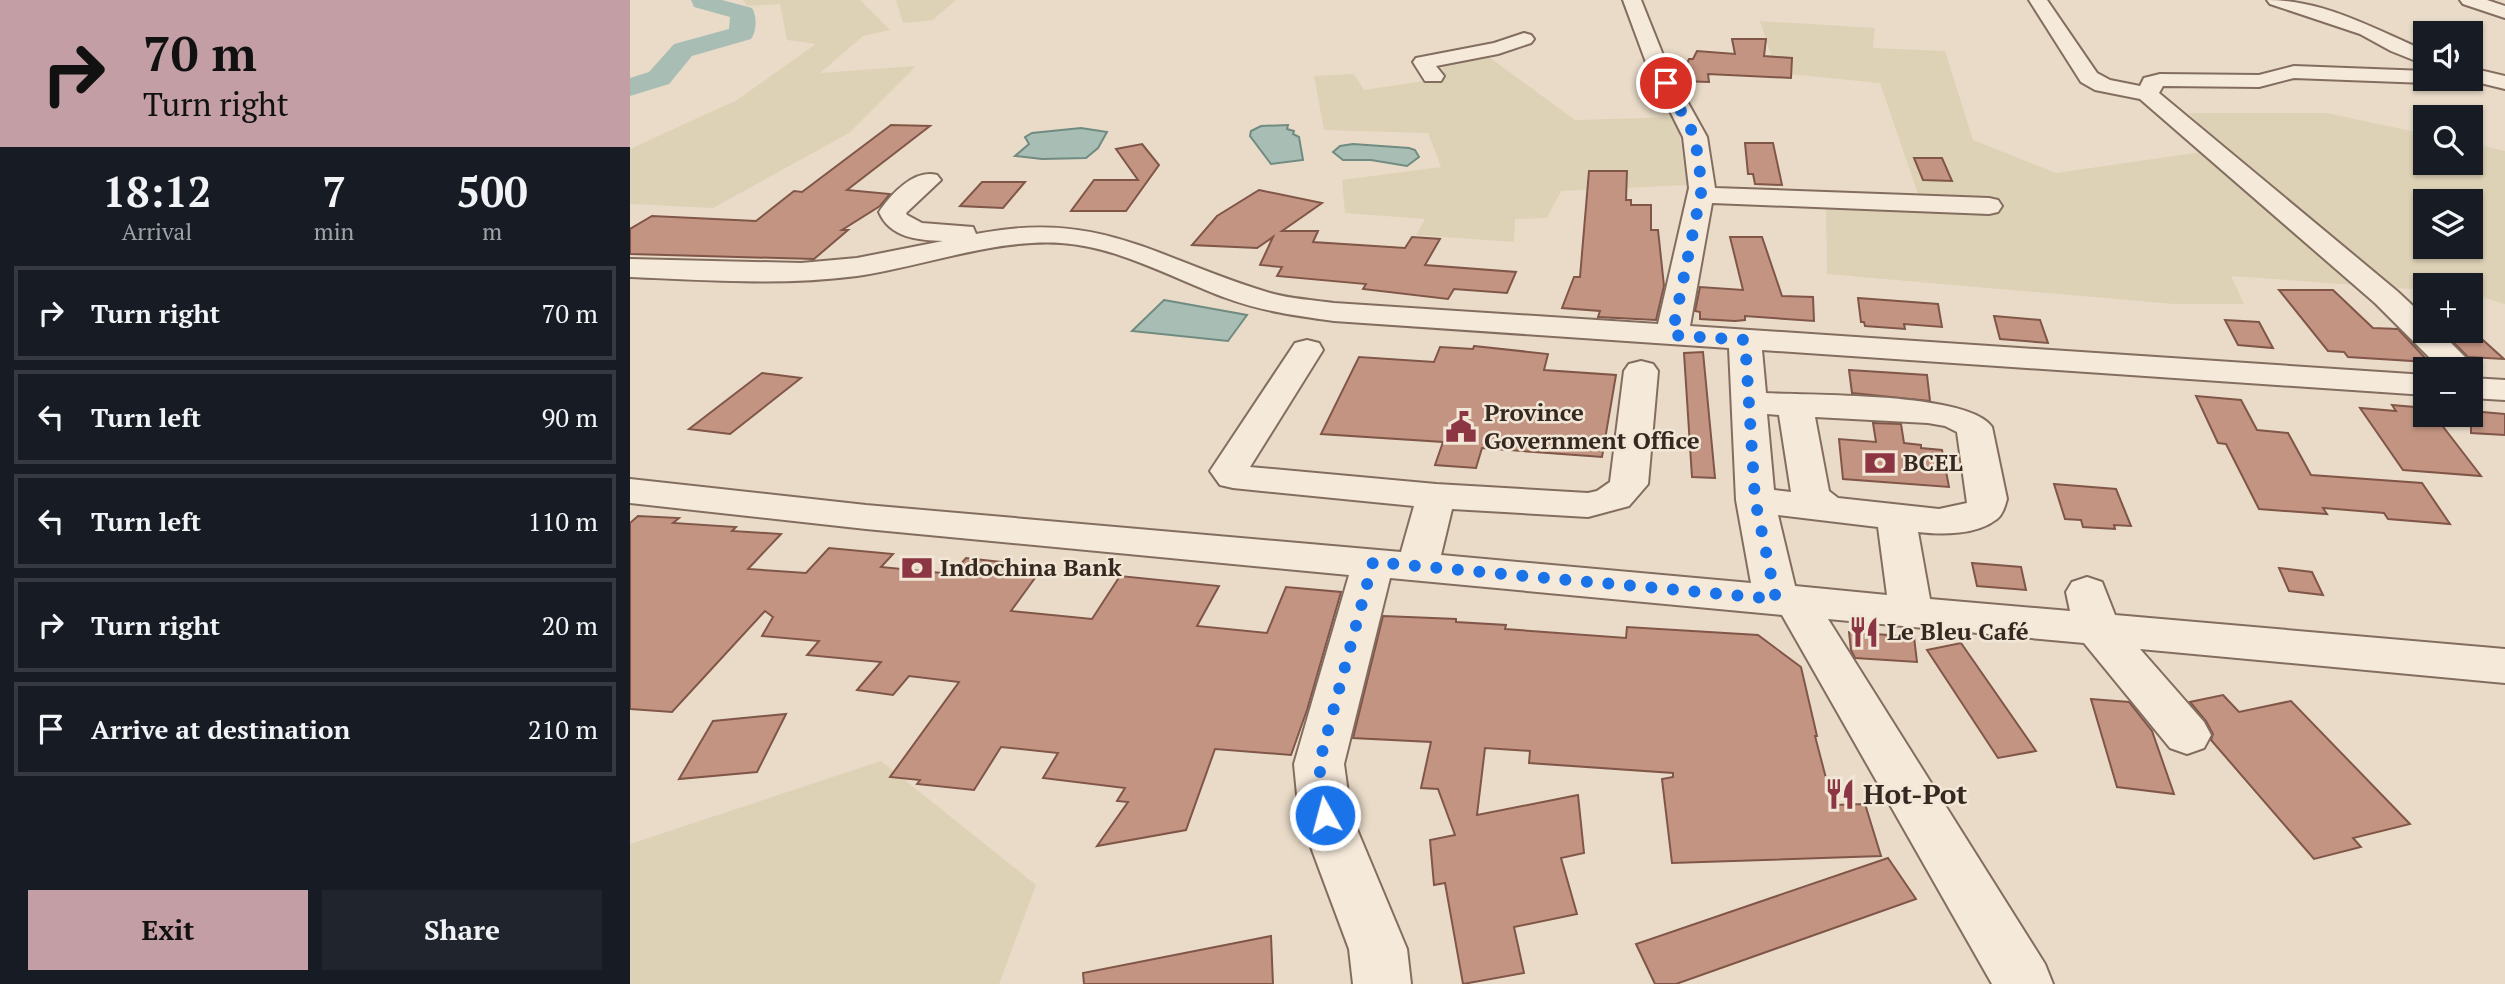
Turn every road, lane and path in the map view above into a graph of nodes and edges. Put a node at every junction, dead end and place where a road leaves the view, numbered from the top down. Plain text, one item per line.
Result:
1 (1632, 0) edge
2 (2038, 0) edge
3 (2276, 0) edge
4 (2469, 0) edge
5 (2500, 7) edge
6 (1524, 39) dead end
7 (2413, 53) edge
8 (1433, 76) dead end
9 (2413, 76) edge
10 (2483, 78) edge
11 (2505, 83) edge
12 (2147, 94) junction
13 (928, 180) dead end
14 (1700, 195) junction
15 (1989, 206) dead end
16 (981, 242) junction
17 (630, 268) edge
18 (1672, 335) junction
19 (1745, 340) junction
20 (1307, 350) dead end
21 (2449, 357) edge
22 (1641, 371) dead end
23 (2413, 384) edge
24 (1747, 403) junction
25 (1795, 406) junction
26 (630, 491) edge
27 (1436, 496) junction
28 (1755, 500) junction
29 (1828, 509) junction
30 (1896, 517) junction
31 (1395, 564) junction
32 (1786, 600) junction
33 (2092, 611) junction
34 (1911, 612) junction
35 (2505, 666) edge
36 (2187, 735) dead end
37 (1382, 984) edge
38 (2024, 984) edge

1 - 14 street
2 - 12 street
3 - 7 street
4 - 5 street
6 - 8 street
9 - 12 street
10 - 11 street
12 - 21 street
13 - 16 street
14 - 15 street
14 - 18 street
16 - 17 street
16 - 18 street
18 - 19 street
19 - 23 street
19 - 24 street
20 - 27 street
22 - 27 street
24 - 25 street
24 - 28 street
25 - 29 street
25 - 30 street
26 - 31 street
27 - 31 street
28 - 29 street
28 - 32 street
29 - 30 street
30 - 34 street
31 - 32 street
31 - 37 street
32 - 34 street
32 - 38 street
33 - 34 street
33 - 35 street
33 - 36 street

